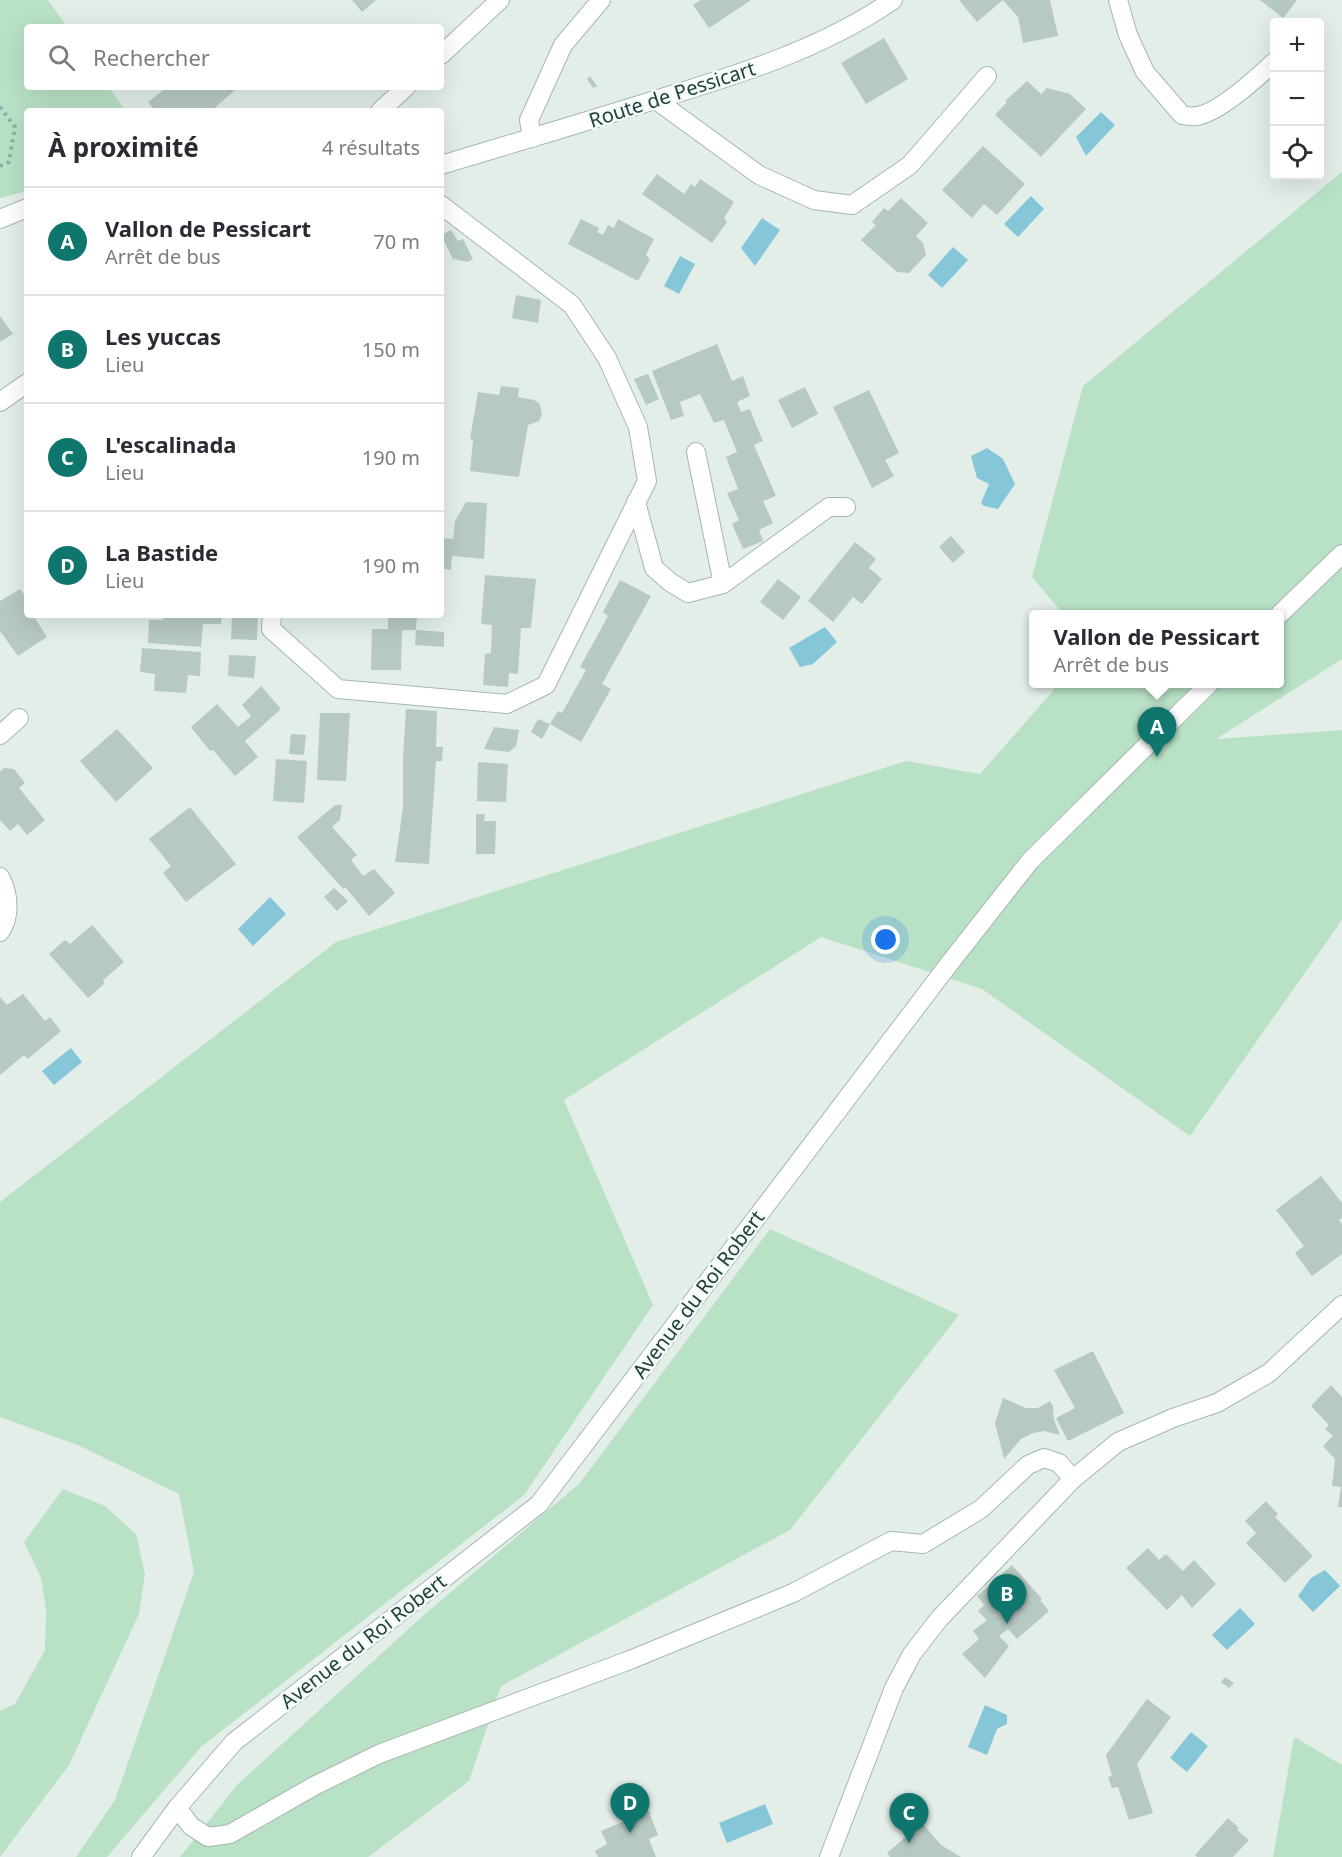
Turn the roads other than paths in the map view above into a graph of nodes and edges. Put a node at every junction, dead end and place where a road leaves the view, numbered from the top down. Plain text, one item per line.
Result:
1 (501, 0) edge
2 (601, 0) edge
3 (893, 0) edge
4 (1118, 0) edge
5 (444, 52) edge
6 (1270, 66) edge
7 (987, 76) dead end
8 (403, 90) edge
9 (656, 100) junction
10 (383, 108) edge
11 (532, 138) junction
12 (444, 164) edge
13 (444, 207) edge
14 (24, 209) edge
15 (0, 219) edge
16 (24, 385) edge
17 (0, 402) edge
18 (696, 452) dead end
19 (636, 502) junction
20 (846, 507) dead end
21 (1342, 554) edge
22 (723, 584) junction
23 (1284, 611) edge
24 (272, 618) edge
25 (1205, 688) edge
26 (20, 718) dead end
27 (0, 735) edge
28 (0, 877) edge
29 (0, 932) edge
30 (1342, 1305) edge
31 (1073, 1479) junction
32 (177, 1808) junction
33 (141, 1857) edge
34 (829, 1857) edge

1 - 5 street
2 - 11 street
3 - 9 street, Route de Pessicart
4 - 6 street
7 - 9 street
8 - 10 street
9 - 11 street, Route de Pessicart
11 - 12 street, Route de Pessicart
13 - 19 street
14 - 15 street
16 - 17 street
18 - 22 street
19 - 22 street
19 - 24 street
20 - 22 street
21 - 23 street
25 - 32 street, Avenue du Roi Robert
26 - 27 street
28 - 29 street
30 - 31 street
31 - 32 street
31 - 34 street
32 - 33 street, Avenue du Roi Robert

